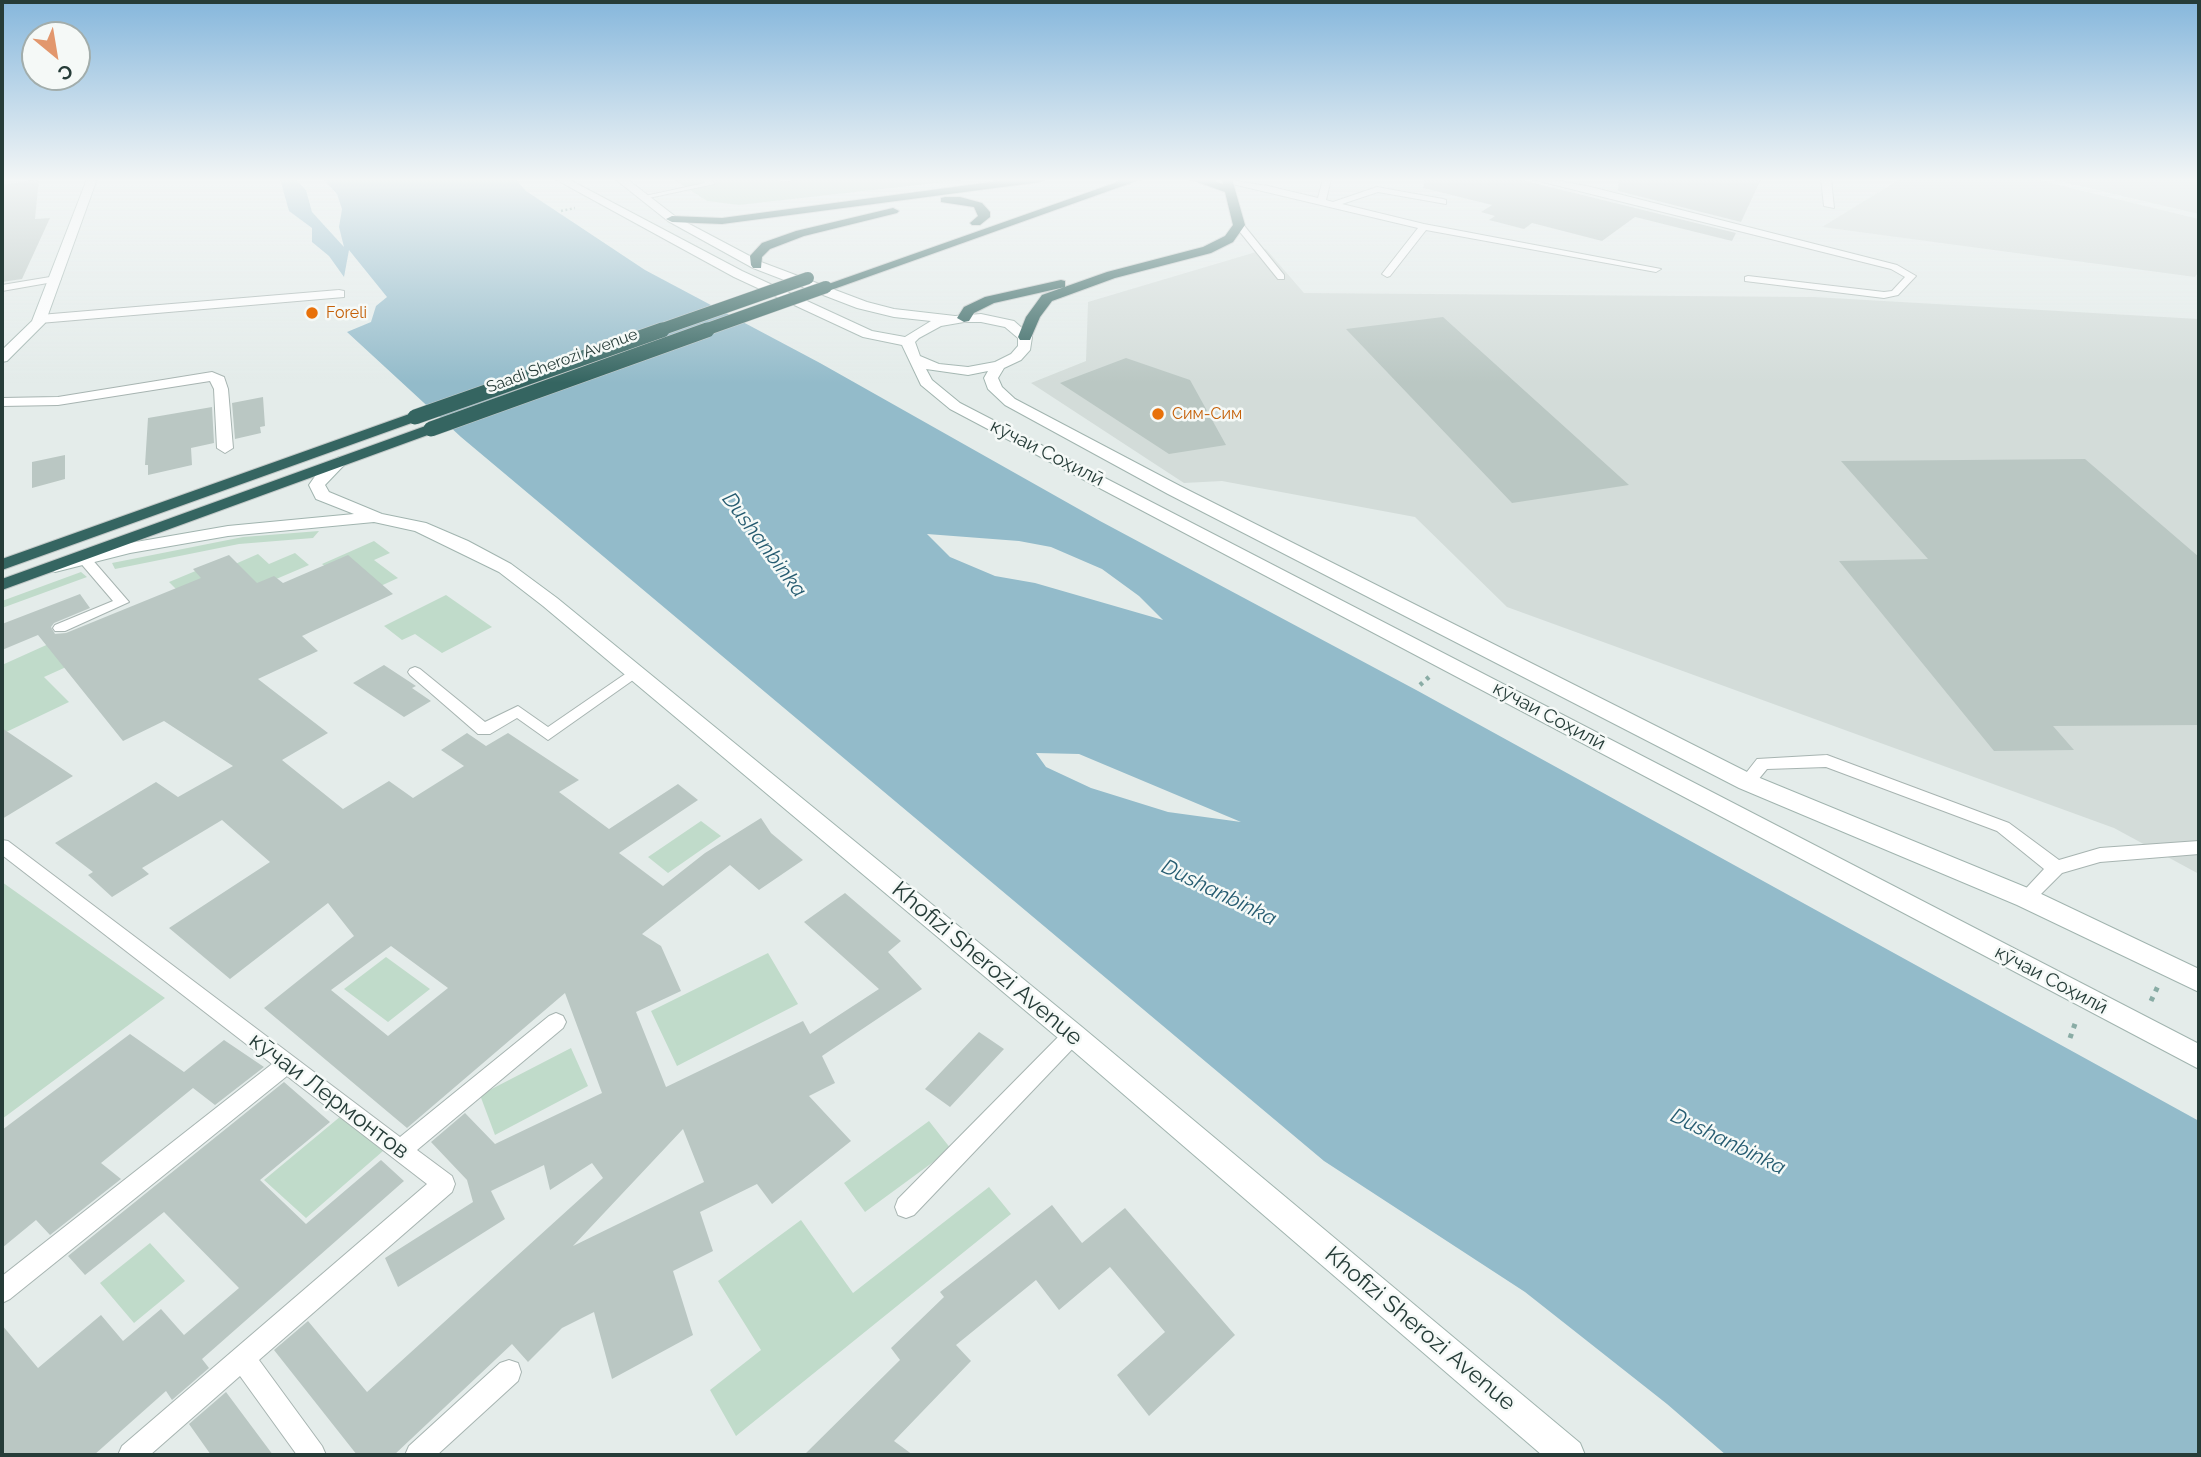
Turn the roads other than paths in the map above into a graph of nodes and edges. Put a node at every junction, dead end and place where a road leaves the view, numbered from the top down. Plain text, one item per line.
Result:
1 (68, 247) edge
2 (688, 247) edge
3 (724, 247) edge
4 (768, 247) edge
5 (903, 247) edge
6 (921, 247) edge
7 (1213, 247) edge
8 (1256, 247) edge
9 (1408, 247) edge
10 (1534, 247) edge
11 (1816, 247) edge
12 (873, 257) dead end
13 (757, 265) junction
14 (1656, 269) dead end
15 (1387, 274) dead end
16 (1111, 275) junction
17 (1281, 278) dead end
18 (56, 279) junction
19 (819, 279) junction
20 (1748, 279) dead end
21 (2, 288) edge
22 (339, 294) dead end
23 (40, 319) junction
24 (959, 319) junction
25 (1025, 337) junction
26 (911, 351) junction
27 (2, 358) edge
28 (999, 365) junction
29 (2, 402) edge
30 (225, 448) dead end
31 (339, 462) junction
32 (377, 518) junction
33 (33, 554) junction
34 (86, 560) junction
35 (2, 565) edge
36 (46, 569) junction
37 (2, 585) edge
38 (60, 628) dead end
39 (415, 672) dead end
40 (636, 673) junction
41 (1747, 782) junction
42 (2, 846) edge
43 (2199, 848) edge
44 (2056, 867) junction
45 (2026, 898) junction
46 (2199, 981) edge
47 (556, 1022) dead end
48 (1073, 1035) junction
49 (2199, 1057) edge
50 (287, 1064) junction
51 (400, 1150) junction
52 (906, 1207) dead end
53 (2, 1291) edge
54 (242, 1358) junction
55 (509, 1373) dead end
56 (131, 1455) edge
57 (313, 1455) edge
58 (418, 1455) edge
59 (1568, 1455) edge

1 - 18 main road
2 - 26 main road
3 - 13 main road
4 - 13 highway
5 - 12 highway
6 - 19 highway, Saadi Sherozi Avenue
7 - 16 highway
8 - 17 lane
9 - 15 lane
10 - 14 lane
11 - 20 lane
13 - 24 main road
16 - 24 highway
16 - 25 highway
18 - 21 lane
18 - 23 main road
19 - 31 highway, Saadi Sherozi Avenue, bridge
19 - 33 highway, Saadi Sherozi Avenue, bridge
22 - 23 main road
23 - 27 main road
24 - 25 main road
24 - 26 main road
25 - 28 main road
26 - 28 main road
26 - 49 main road, кӯчаи Соҳилӣ
28 - 41 main road, кӯчаи Соҳилӣ
29 - 30 main road
31 - 32 main road
31 - 36 highway, Saadi Sherozi Avenue
32 - 34 main road
32 - 40 main road, Khofizi Sherozi Avenue
33 - 35 highway, Saadi Sherozi Avenue
33 - 36 highway
34 - 36 main road
34 - 38 lane
36 - 37 highway, Saadi Sherozi Avenue
39 - 40 lane
40 - 48 main road, Khofizi Sherozi Avenue
41 - 44 lane
41 - 45 main road, кӯчаи Соҳилӣ
42 - 50 lane, кӯчаи Лермонтов
43 - 44 lane
44 - 45 lane
45 - 46 main road, кӯчаи Соҳилӣ
47 - 51 lane
48 - 52 lane
48 - 59 main road, Khofizi Sherozi Avenue
50 - 51 lane, кӯчаи Лермонтов
50 - 53 lane
51 - 54 lane, кӯчаи Лермонтов
54 - 56 lane, кӯчаи Лермонтов
54 - 57 lane
55 - 58 lane

